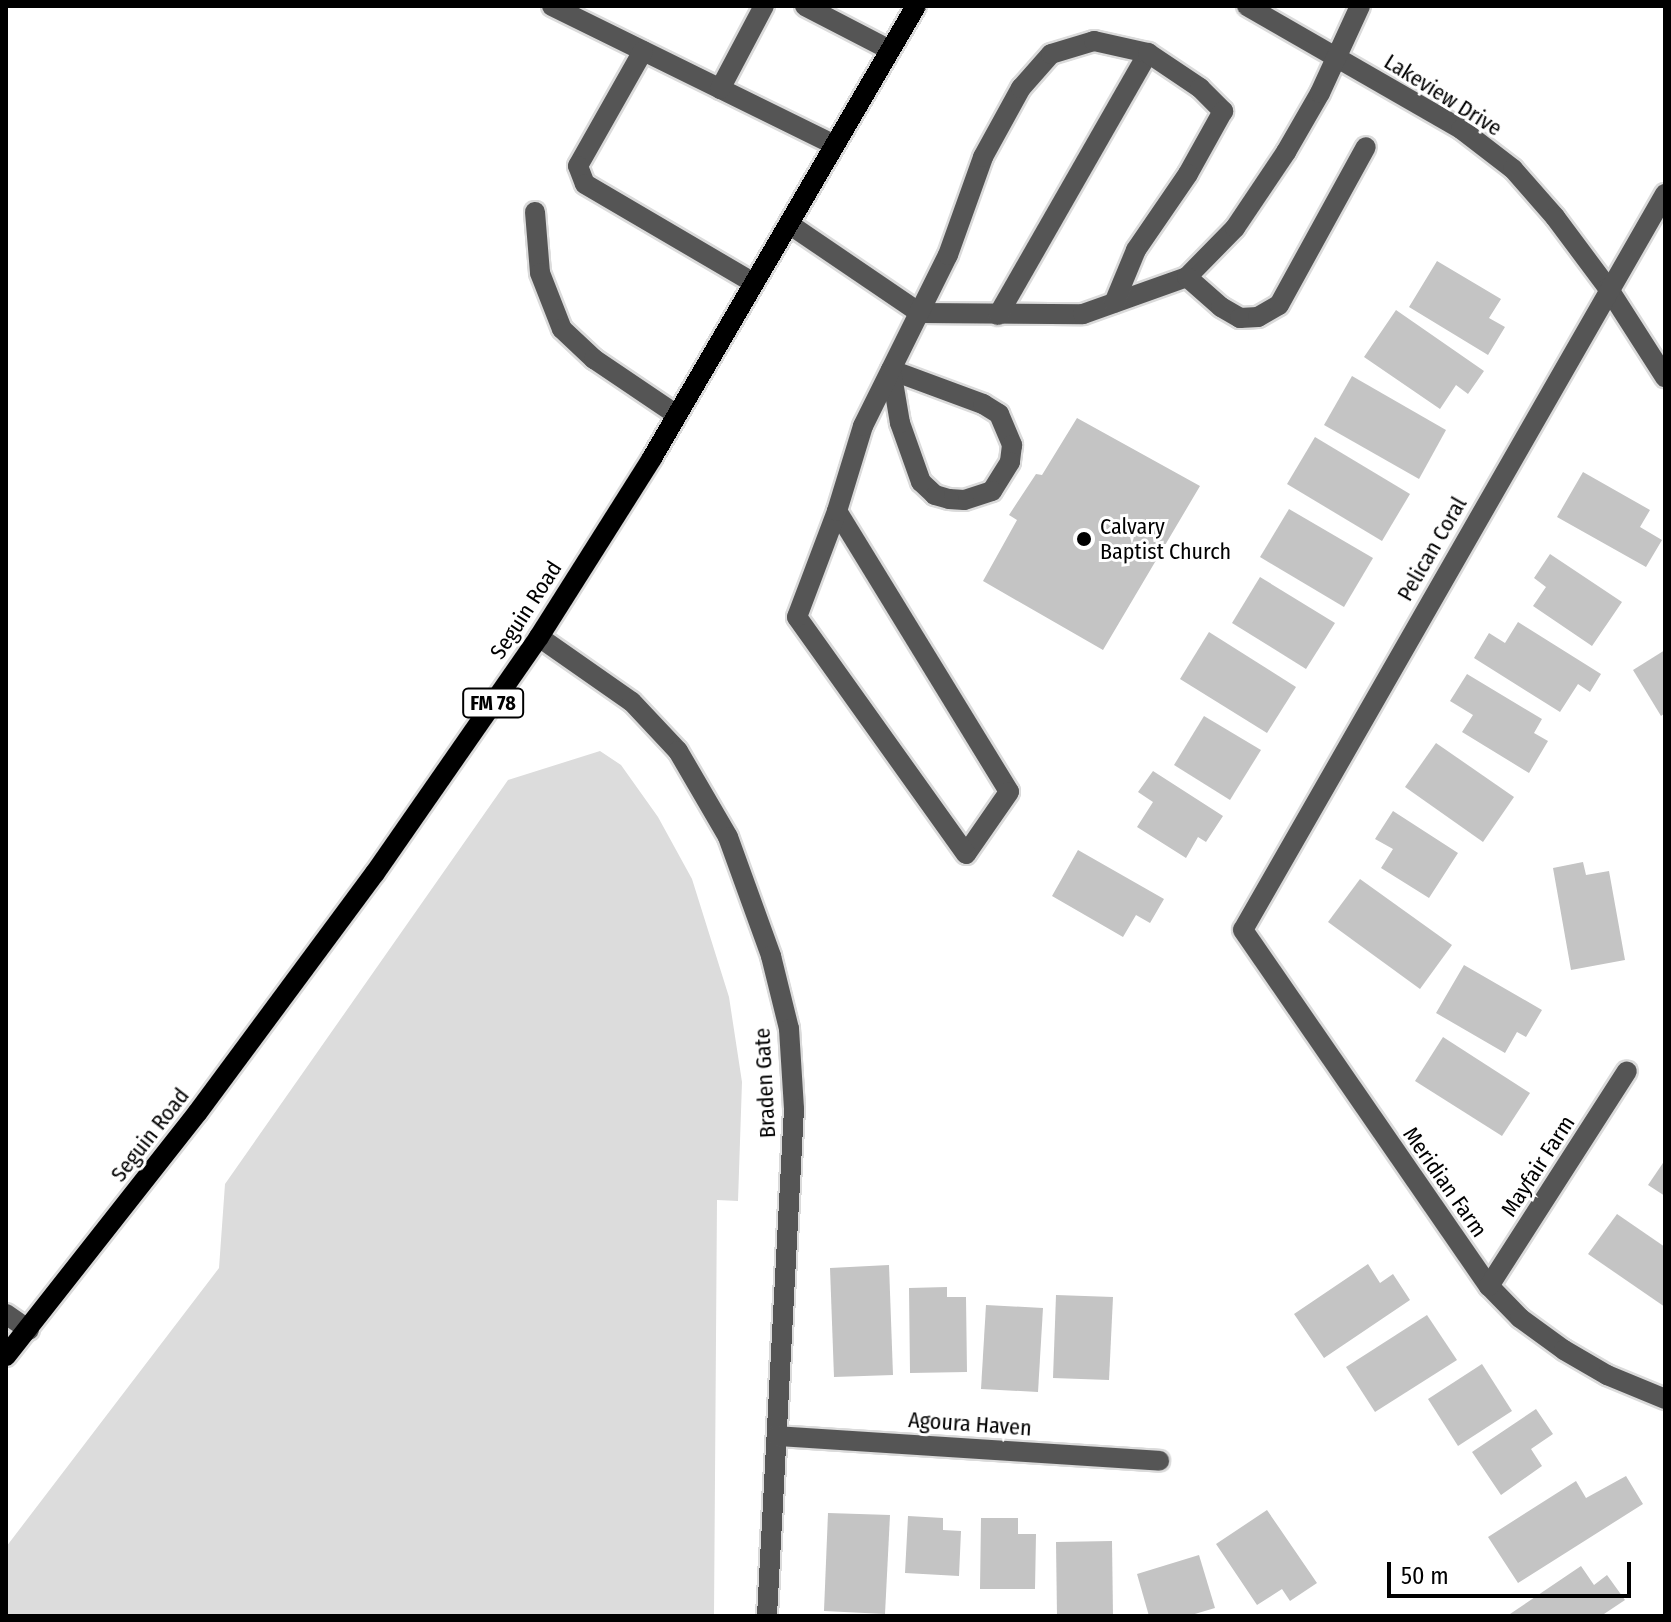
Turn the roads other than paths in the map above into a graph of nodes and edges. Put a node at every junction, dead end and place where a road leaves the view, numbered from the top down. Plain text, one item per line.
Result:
1 (552, 6) edge
2 (764, 6) edge
3 (805, 6) edge
4 (916, 6) edge
5 (1247, 6) edge
6 (1360, 6) edge
7 (890, 50) junction
8 (643, 51) junction
9 (1148, 53) junction
10 (1337, 58) junction
11 (720, 89) junction
12 (835, 145) junction
13 (1366, 147) dead end
14 (1665, 194) edge
15 (535, 212) dead end
16 (789, 224) junction
17 (1187, 277) junction
18 (754, 283) junction
19 (1608, 288) junction
20 (1114, 303) junction
21 (920, 313) junction
22 (998, 315) junction
23 (891, 370) junction
24 (1665, 377) edge
25 (677, 415) junction
26 (837, 511) junction
27 (539, 637) junction
28 (1243, 930) joint
29 (1627, 1071) dead end
30 (1489, 1286) junction
31 (6, 1314) edge
32 (29, 1330) junction
33 (6, 1356) edge
34 (1665, 1399) edge
35 (777, 1436) junction
36 (1159, 1461) dead end
37 (767, 1616) edge

1 - 8 street
2 - 11 street
3 - 7 street
4 - 7 main road, Seguin Road / FM 78
5 - 10 street, Lakeview Drive
6 - 10 street
7 - 12 main road, Seguin Road / FM 78
8 - 11 street
8 - 18 street
9 - 20 street
9 - 21 street
9 - 22 street
10 - 17 street
10 - 19 street, Lakeview Drive
11 - 12 street
12 - 16 main road, Seguin Road / FM 78
13 - 17 street
14 - 19 street, Pelican Coral
15 - 25 street
16 - 18 main road, Seguin Road / FM 78
16 - 21 street
17 - 20 street
18 - 25 main road, Seguin Road / FM 78
19 - 24 street, Lakeview Drive
19 - 28 street, Pelican Coral
20 - 22 street
21 - 22 street
21 - 23 street
23 - 23 street
23 - 26 street
25 - 27 main road, Seguin Road / FM 78
26 - 26 street
27 - 32 main road, Seguin Road / FM 78
27 - 35 street, Braden Gate
28 - 30 street, Meridian Farm
29 - 30 street, Mayfair Farm
30 - 34 street, Meridian Farm
31 - 32 street
32 - 33 main road, Seguin Road / FM 78
35 - 36 street, Agoura Haven
35 - 37 street, Braden Gate

